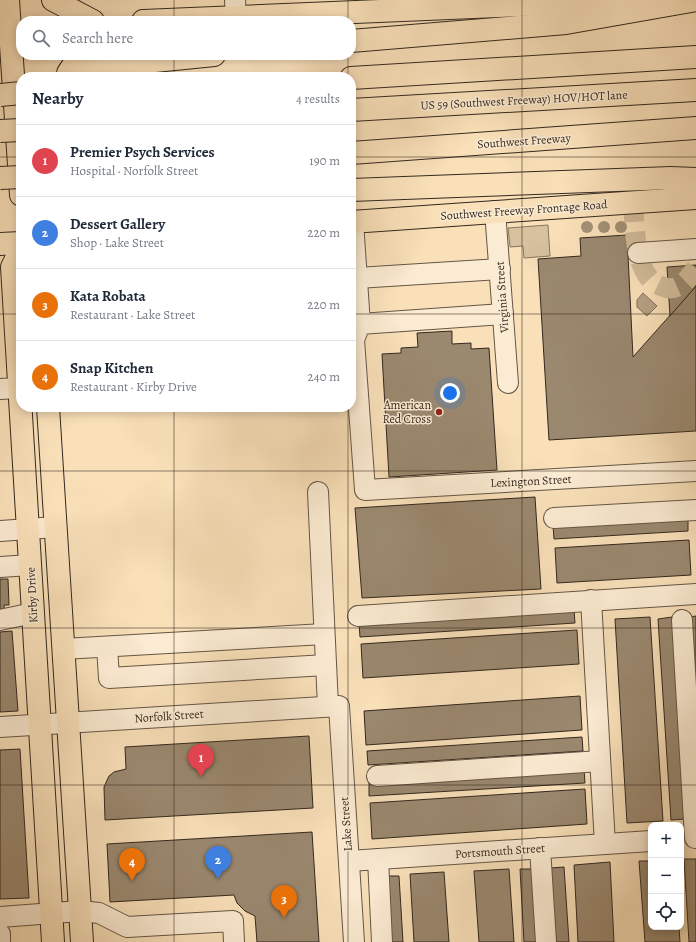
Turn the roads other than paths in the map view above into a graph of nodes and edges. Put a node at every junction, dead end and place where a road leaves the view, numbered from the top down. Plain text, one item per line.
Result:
1 (8, 0) edge
2 (53, 0) edge
3 (640, 0) edge
4 (696, 0) edge
5 (605, 1) edge
6 (448, 4) edge
7 (236, 8) edge
8 (83, 16) edge
9 (179, 16) edge
10 (10, 27) edge
11 (356, 41) edge
12 (696, 57) edge
13 (77, 60) edge
14 (165, 60) edge
15 (69, 72) edge
16 (84, 72) edge
17 (356, 78) edge
18 (696, 90) edge
19 (16, 93) edge
20 (0, 95) edge
21 (356, 110) edge
22 (16, 119) edge
23 (696, 128) edge
24 (16, 130) edge
25 (0, 131) edge
26 (356, 153) edge
27 (16, 177) edge
28 (0, 178) edge
29 (696, 179) edge
30 (356, 190) edge
31 (696, 198) edge
32 (495, 211) junction
33 (356, 222) edge
34 (16, 243) edge
35 (0, 244) edge
36 (696, 250) edge
37 (638, 253) dead end
38 (16, 259) edge
39 (356, 267) edge
40 (500, 269) junction
41 (357, 278) junction
42 (503, 314) junction
43 (360, 324) junction
44 (356, 335) edge
45 (356, 367) edge
46 (508, 383) dead end
47 (10, 389) edge
48 (48, 412) edge
49 (696, 472) edge
50 (318, 492) dead end
51 (696, 514) edge
52 (554, 518) dead end
53 (56, 527) junction
54 (28, 529) junction
55 (0, 531) edge
56 (30, 565) junction
57 (0, 567) edge
58 (696, 594) edge
59 (591, 600) junction
60 (33, 613) junction
61 (358, 616) dead end
62 (0, 620) edge
63 (682, 620) dead end
64 (324, 634) junction
65 (107, 647) junction
66 (63, 649) junction
67 (326, 665) junction
68 (333, 706) junction
69 (68, 722) junction
70 (40, 724) junction
71 (0, 727) edge
72 (600, 761) junction
73 (377, 776) dead end
74 (691, 839) edge
75 (648, 841) edge
76 (605, 844) junction
77 (540, 848) junction
78 (378, 859) junction
79 (349, 861) junction
80 (80, 912) junction
81 (51, 914) junction
82 (0, 917) edge
83 (0, 934) edge
84 (128, 934) edge
85 (0, 942) edge
86 (53, 942) edge
87 (82, 942) edge
88 (234, 942) edge
89 (354, 942) edge
90 (382, 942) edge
91 (546, 942) edge

1 - 10 main road
2 - 8 main road
3 - 5 main road
4 - 11 main road
5 - 6 main road
6 - 7 main road
7 - 9 main road
10 - 22 main road
12 - 17 main road
13 - 15 main road
14 - 16 main road
18 - 21 main road, US 59 (Southwest Freeway) HOV/HOT lane
19 - 20 main road, bridge
23 - 26 main road, Southwest Freeway
24 - 25 main road, bridge
27 - 28 main road, bridge
29 - 30 main road
31 - 32 main road, Southwest Freeway Frontage Road
32 - 33 main road, Southwest Freeway Frontage Road
32 - 40 street, Virginia Street
34 - 35 main road
36 - 37 street
38 - 47 main road, Kirby Drive
39 - 41 street
40 - 41 street
40 - 42 street, Virginia Street
41 - 43 street
42 - 43 street
42 - 46 street, Virginia Street
43 - 44 street, Lexington Street
45 - 49 street, Lexington Street
47 - 54 main road, Kirby Drive
48 - 53 main road
50 - 64 street, Lake Street
51 - 52 street
53 - 54 street
53 - 66 main road
54 - 55 street
54 - 56 main road, Kirby Drive
56 - 57 street
56 - 60 main road, Kirby Drive
58 - 59 street
59 - 61 street
59 - 72 street
60 - 62 street
60 - 70 main road, Kirby Drive
63 - 74 street
64 - 65 street
64 - 67 street, Lake Street
65 - 66 street
65 - 67 street
66 - 69 main road
67 - 68 street, Lake Street
68 - 69 street, Norfolk Street
68 - 79 street, Lake Street
69 - 70 street, Norfolk Street
69 - 80 main road
70 - 71 street, Norfolk Street
70 - 81 main road, Kirby Drive
72 - 73 street
72 - 76 street
75 - 76 street, Portsmouth Street
76 - 77 street, Portsmouth Street
77 - 78 street, Portsmouth Street
77 - 91 street
78 - 79 street, Portsmouth Street
78 - 90 street
79 - 89 street, Lake Street
80 - 81 street
80 - 84 street
80 - 87 main road
81 - 82 street
81 - 86 main road, Kirby Drive
83 - 85 street
84 - 88 street

